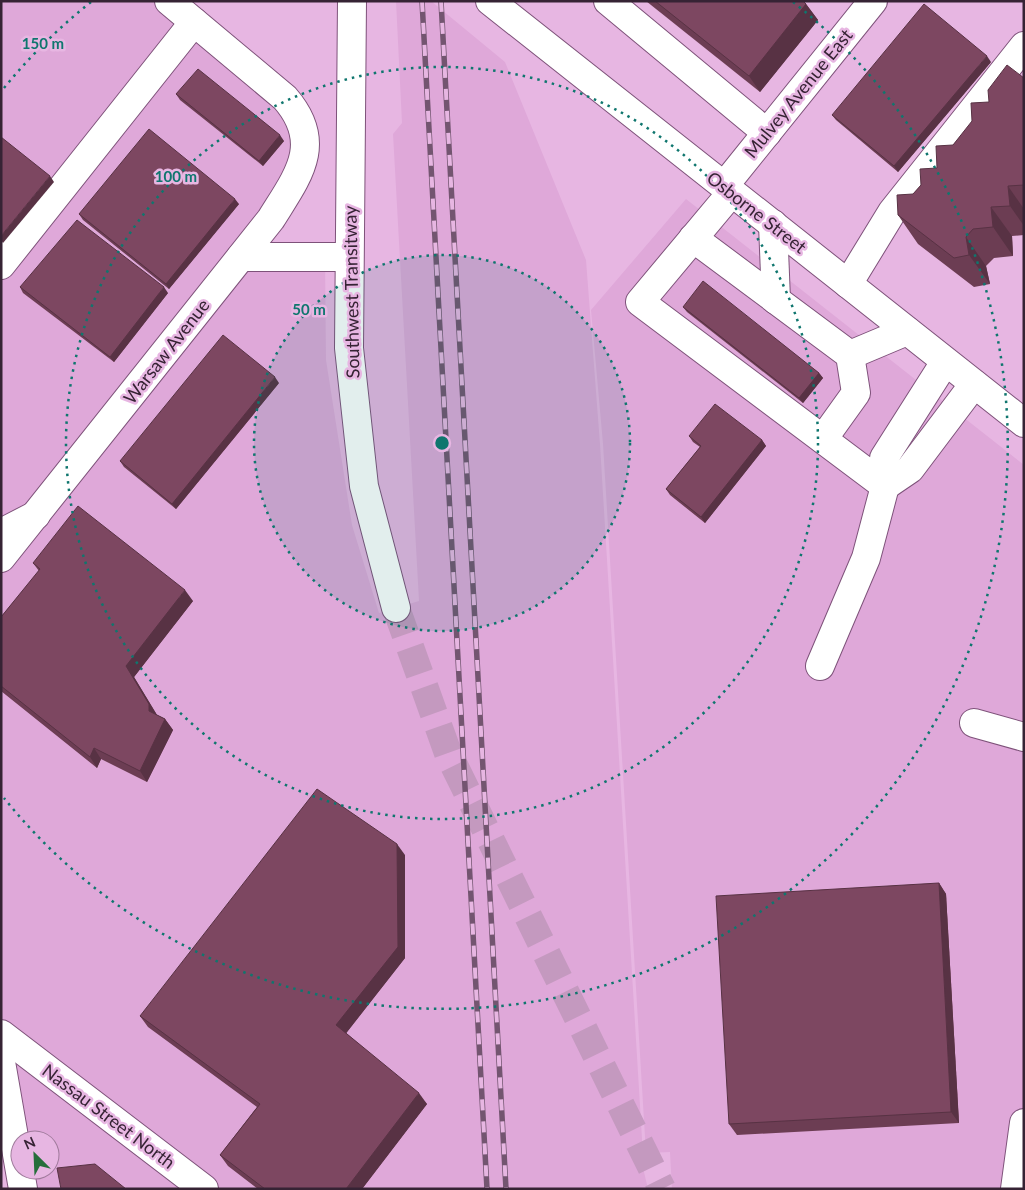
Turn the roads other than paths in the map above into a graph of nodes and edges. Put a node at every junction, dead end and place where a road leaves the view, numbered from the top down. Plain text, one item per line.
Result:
1 (169, 1) edge
2 (352, 1) edge
3 (490, 1) edge
4 (608, 1) edge
5 (869, 3) edge
6 (194, 22) junction
7 (1024, 46) edge
8 (767, 133) junction
9 (728, 189) junction
10 (773, 224) junction
11 (694, 238) junction
12 (241, 257) junction
13 (348, 257) junction
14 (1, 265) edge
15 (848, 284) junction
16 (776, 300) junction
17 (907, 331) junction
18 (850, 355) junction
19 (945, 362) junction
20 (974, 384) junction
21 (1024, 423) edge
22 (823, 439) junction
23 (885, 486) junction
24 (36, 515) junction
25 (1, 533) edge
26 (1, 558) edge
27 (396, 608) tunnel mouth
28 (820, 666) dead end
29 (974, 723) dead end
30 (1024, 737) edge
31 (1, 1034) edge
32 (37, 1062) junction
33 (2, 1070) edge
34 (1024, 1123) edge
35 (23, 1189) edge
36 (204, 1189) edge
37 (1015, 1189) edge

1 - 6 street
2 - 13 street, Southwest Transitway
3 - 9 street, Osborne Street
4 - 8 street
5 - 8 street, Mulvey Avenue East
6 - 12 street, Warsaw Avenue
6 - 14 street
7 - 15 street
8 - 9 street, Mulvey Avenue East
9 - 10 street, Osborne Street
9 - 11 street, Mulvey Avenue East
10 - 15 street, Osborne Street
10 - 16 street
11 - 16 street
11 - 22 street, Mulvey Avenue East
12 - 13 street
12 - 24 street, Warsaw Avenue
13 - 27 street, Southwest Transitway
15 - 17 street, Osborne Street
16 - 18 street
17 - 18 street
17 - 19 street, Osborne Street
18 - 22 street
19 - 20 street, Osborne Street
19 - 23 street
20 - 21 street, Osborne Street
20 - 23 street
22 - 23 street
23 - 28 street
24 - 25 street
24 - 26 street, Warsaw Avenue
29 - 30 street
31 - 32 street, Nassau Street North
32 - 33 street, Nassau Street North
32 - 36 street, Nassau Street North
33 - 35 street
34 - 37 street

